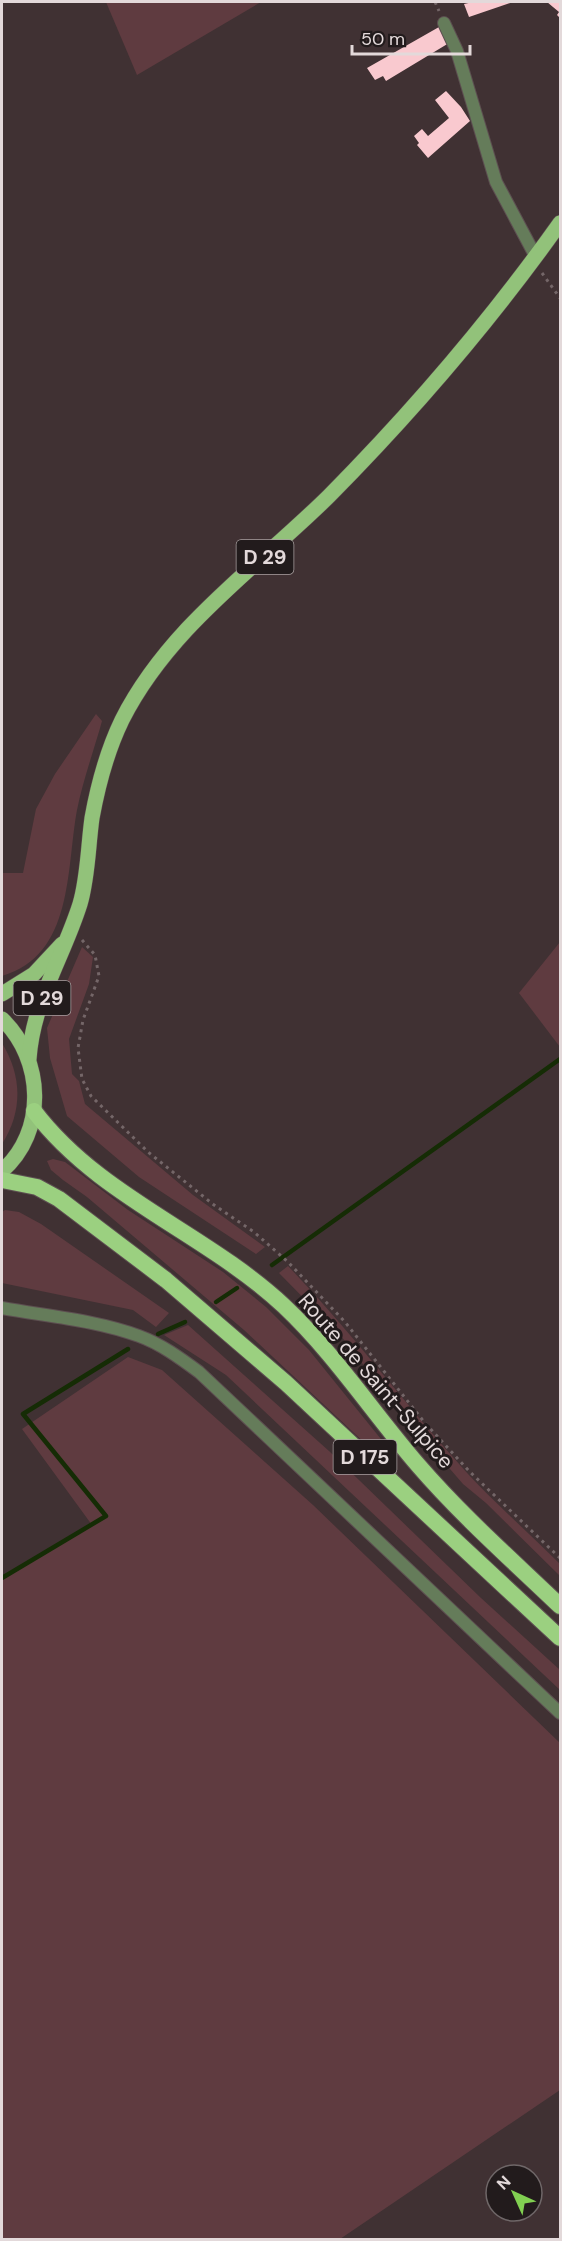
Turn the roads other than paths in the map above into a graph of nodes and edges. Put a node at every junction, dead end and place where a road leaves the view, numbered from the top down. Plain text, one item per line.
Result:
1 (444, 23) dead end
2 (561, 223) edge
3 (536, 257) junction
4 (67, 935) junction
5 (2, 994) edge
6 (2, 1018) edge
7 (29, 1059) junction
8 (34, 1111) junction
9 (2, 1171) edge
10 (2, 1180) edge
11 (2, 1308) edge
12 (561, 1606) edge
13 (561, 1638) edge
14 (561, 1713) edge

1 - 3 street
2 - 3 main road, D 29
3 - 4 main road, D 29
4 - 5 main road, D 29
4 - 7 main road, D 29
6 - 7 main road
7 - 8 main road
8 - 9 main road
8 - 12 highway, Route de Saint-Sulpice / D 175
10 - 13 highway, D 175
11 - 14 street

